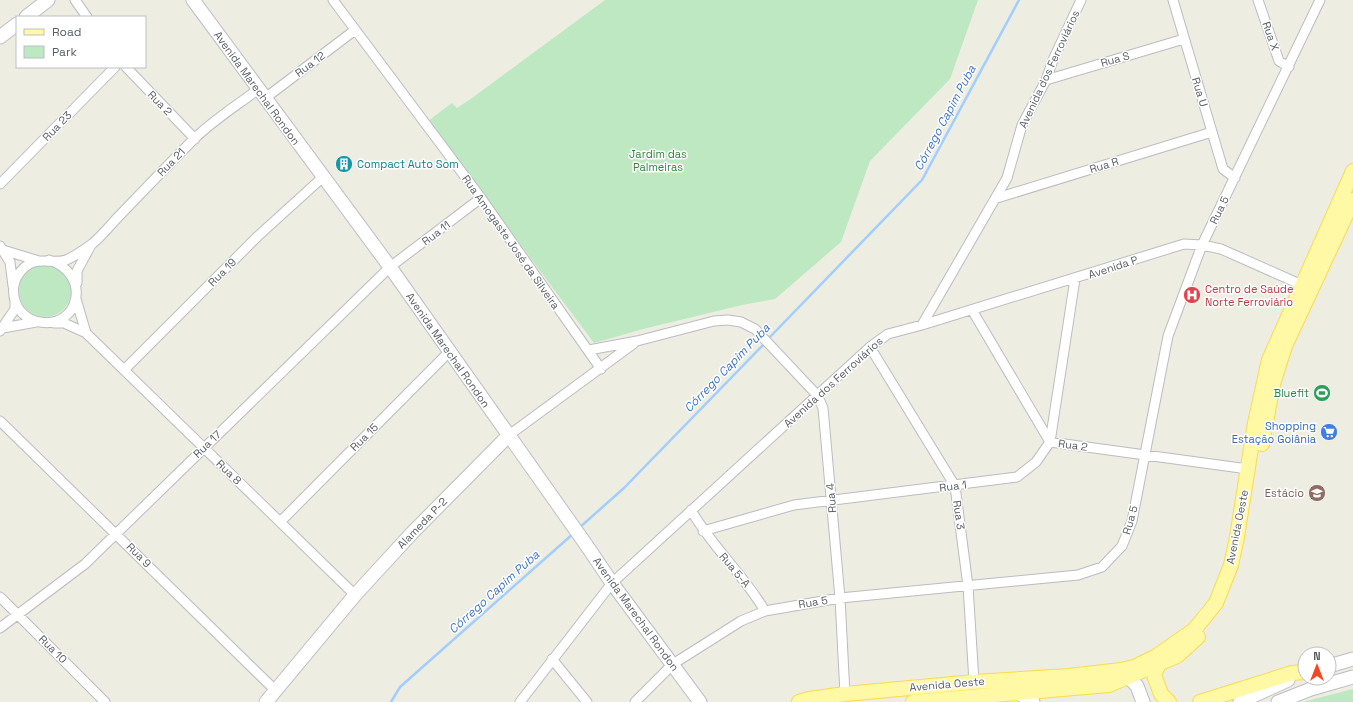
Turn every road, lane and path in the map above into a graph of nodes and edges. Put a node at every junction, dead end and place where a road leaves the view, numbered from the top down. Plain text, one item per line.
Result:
1 (48, 0) edge
2 (75, 0) edge
3 (193, 0) edge
4 (333, 0) edge
5 (1081, 0) edge
6 (1173, 0) edge
7 (1258, 0) edge
8 (1320, 0) edge
9 (27, 16) edge
10 (87, 16) edge
11 (16, 25) edge
12 (355, 30) junction
13 (0, 37) edge
14 (1184, 39) junction
15 (1288, 67) junction
16 (114, 68) edge
17 (127, 68) edge
18 (1046, 80) junction
19 (261, 94) junction
20 (1212, 132) junction
21 (195, 138) junction
22 (1353, 171) edge
23 (323, 177) junction
24 (1235, 178) junction
25 (0, 184) edge
26 (481, 198) junction
27 (997, 198) junction
28 (1353, 200) edge
29 (93, 243) junction
30 (1202, 245) junction
31 (2, 248) edge
32 (49, 260) junction
33 (39, 261) junction
34 (390, 267) junction
35 (1075, 279) junction
36 (1302, 285) junction
37 (76, 288) junction
38 (13, 290) junction
39 (76, 299) junction
40 (15, 300) junction
41 (972, 310) junction
42 (36, 322) junction
43 (46, 323) junction
44 (922, 325) junction
45 (2, 330) edge
46 (86, 333) junction
47 (638, 341) junction
48 (870, 347) junction
49 (589, 350) junction
50 (449, 352) junction
51 (601, 369) junction
52 (124, 370) junction
53 (817, 395) junction
54 (0, 421) edge
55 (509, 435) junction
56 (1050, 442) junction
57 (204, 447) junction
58 (1144, 455) junction
59 (1248, 469) junction
60 (955, 486) junction
61 (832, 500) junction
62 (691, 510) junction
63 (280, 522) junction
64 (703, 531) junction
65 (117, 534) junction
66 (612, 583) junction
67 (968, 586) junction
68 (354, 595) junction
69 (0, 597) edge
70 (840, 598) junction
71 (765, 611) junction
72 (18, 614) junction
73 (0, 628) edge
74 (1353, 659) edge
75 (552, 660) junction
76 (673, 664) junction
77 (1337, 664) edge
78 (1158, 666) junction
79 (1297, 673) edge
80 (1126, 674) junction
81 (1297, 676) edge
82 (1353, 677) edge
83 (974, 682) junction
84 (276, 691) junction
85 (1018, 693) junction
86 (845, 694) junction
87 (105, 702) edge
88 (266, 702) edge
89 (520, 702) edge
90 (587, 702) edge
91 (635, 702) edge
92 (700, 702) edge
93 (799, 702) edge
94 (913, 702) edge
95 (1033, 702) edge
96 (1143, 702) edge
97 (1169, 702) edge
98 (1200, 702) edge
99 (1240, 702) edge
100 (1278, 702) edge

1 - 9 main road
2 - 10 street
3 - 19 main road, Avenida Marechal Rondon
4 - 12 street, Rua Amogaste José da Silveira
5 - 18 street, Avenida dos Ferroviários
6 - 14 street, Rua U
7 - 15 street, Rua X
8 - 15 street, Rua 5
11 - 13 main road
12 - 19 street, Rua 12
12 - 26 street, Rua Amogaste José da Silveira
14 - 18 street, Rua S
14 - 20 street, Rua U
15 - 24 street, Rua 5
16 - 25 street, Rua 23
17 - 21 street, Rua 2
18 - 27 street, Avenida dos Ferroviários
19 - 21 street, Rua 21
19 - 23 main road, Avenida Marechal Rondon
20 - 24 street, Rua U
20 - 27 street, Rua R
21 - 29 street, Rua 21
22 - 36 main road, Avenida Oeste
23 - 34 main road, Avenida Marechal Rondon
23 - 52 street, Rua 19
24 - 30 street, Rua 5
26 - 34 street, Rua 11
26 - 49 street, Rua Amogaste José da Silveira
27 - 44 street, Avenida dos Ferroviários
28 - 78 main road, Avenida Oeste
29 - 32 street, Rua 21
29 - 37 street, Rua 21
30 - 35 street, Avenida P
30 - 36 street, Avenida P
30 - 58 street, Rua 5
31 - 33 street
31 - 38 street
32 - 33 street
32 - 37 street
33 - 38 street
34 - 50 main road, Avenida Marechal Rondon
34 - 57 street, Rua 17
35 - 41 street, Avenida P
35 - 56 street, Rua 1
36 - 59 main road, Avenida Oeste
37 - 39 street
38 - 40 street
39 - 43 street
39 - 46 street, Rua 8
40 - 42 street
40 - 45 street
41 - 44 street, Avenida P
41 - 56 street, Rua 2
42 - 43 street
42 - 45 street
43 - 46 street, Rua 8
44 - 48 street, Avenida dos Ferroviários
46 - 52 street, Rua 8
47 - 49 street
47 - 51 street, Alameda P-2
47 - 53 street, Rua 4
48 - 53 street, Avenida dos Ferroviários
48 - 60 street, Rua 3
49 - 51 street, Rua Amogaste José da Silveira
50 - 55 main road, Avenida Marechal Rondon
50 - 63 street, Rua 15
51 - 55 street, Alameda P-2
52 - 57 street, Rua 8
53 - 61 street, Rua 4
53 - 62 street, Avenida dos Ferroviários
54 - 65 street, Rua 9
55 - 66 main road, Avenida Marechal Rondon
55 - 68 main road, Alameda P-2
56 - 58 street, Rua 2
56 - 60 street, Rua 1
57 - 63 street, Rua 8
57 - 65 street, Rua 17
58 - 59 street, Rua 2
58 - 67 street, Rua 5
59 - 80 main road, Avenida Oeste
60 - 61 street, Rua 1
60 - 67 street, Rua 3
61 - 64 street, Rua 1
61 - 70 street, Rua 4
62 - 64 street
62 - 66 street, Avenida dos Ferroviários
63 - 68 street, Rua 8
64 - 71 street, Rua 5-A
65 - 72 street, Rua 17
65 - 84 street, Rua 9
66 - 75 street, Avenida dos Ferroviários
66 - 76 main road, Avenida Marechal Rondon
67 - 70 street, Rua 5
67 - 83 street, Rua 3
68 - 84 main road, Alameda P-2
69 - 72 street, Rua 10
70 - 71 street, Rua 5
70 - 86 street, Rua 4
71 - 76 street, Rua 5
72 - 73 street
72 - 87 street, Rua 10
74 - 77 main road
75 - 89 street, Avenida dos Ferroviários
75 - 90 street
76 - 91 street, Rua 5
76 - 92 main road, Avenida Marechal Rondon
78 - 80 main road, Avenida Oeste
78 - 97 main road
79 - 98 main road
80 - 83 main road, Avenida Oeste
80 - 85 main road, Avenida Oeste
80 - 96 main road
81 - 99 main road
82 - 100 main road
83 - 86 main road, Avenida Oeste
84 - 88 main road, Alameda P-2
85 - 94 main road, Avenida Oeste
85 - 95 main road
86 - 93 main road, Avenida Oeste

